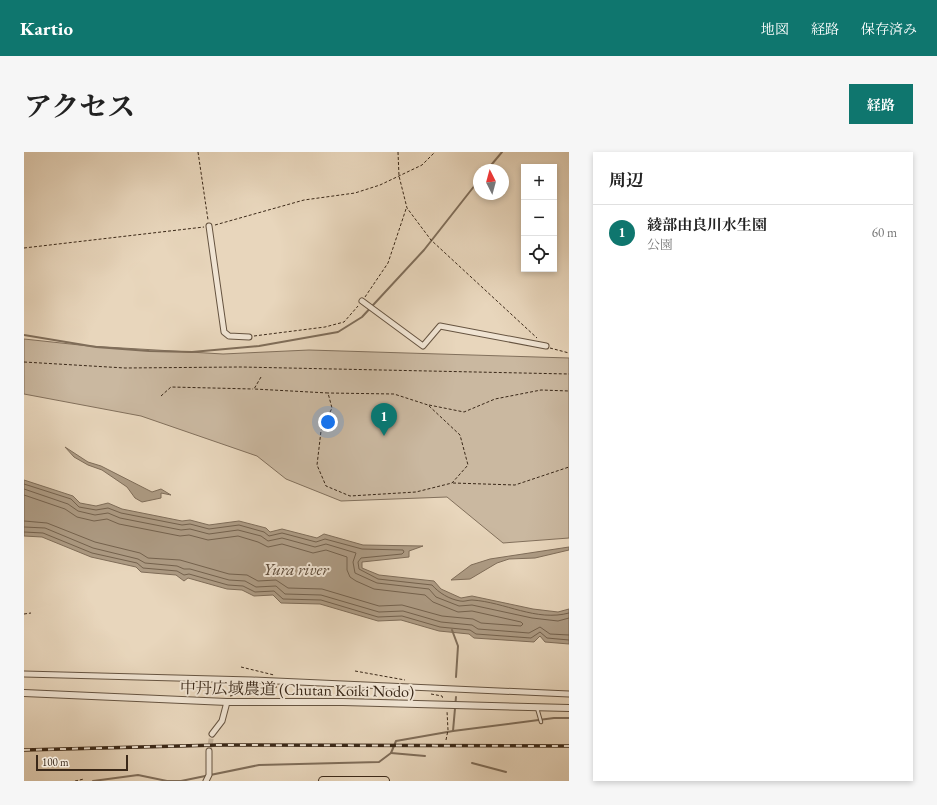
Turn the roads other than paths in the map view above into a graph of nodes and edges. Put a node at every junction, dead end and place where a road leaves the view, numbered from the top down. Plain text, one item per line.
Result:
1 (209, 226) road end
2 (362, 302) road end
3 (250, 337) road end
4 (546, 346) road end
5 (24, 674) edge
6 (24, 694) edge
7 (569, 694) edge
8 (228, 702) junction
9 (537, 707) junction
10 (569, 708) edge
11 (541, 722) dead end
12 (212, 734) tunnel mouth
13 (209, 751) tunnel mouth
14 (206, 781) edge
15 (323, 781) edge
16 (375, 781) edge
17 (385, 781) edge

1 - 3 street
2 - 4 street
5 - 7 street
6 - 8 street, 中丹広域農道 (Chutan Koiki Nodo)
8 - 9 street, 中丹広域農道 (Chutan Koiki Nodo)
8 - 12 street
9 - 10 street, 中丹広域農道 (Chutan Koiki Nodo)
9 - 11 lane
13 - 14 street
15 - 16 main road
16 - 17 main road

